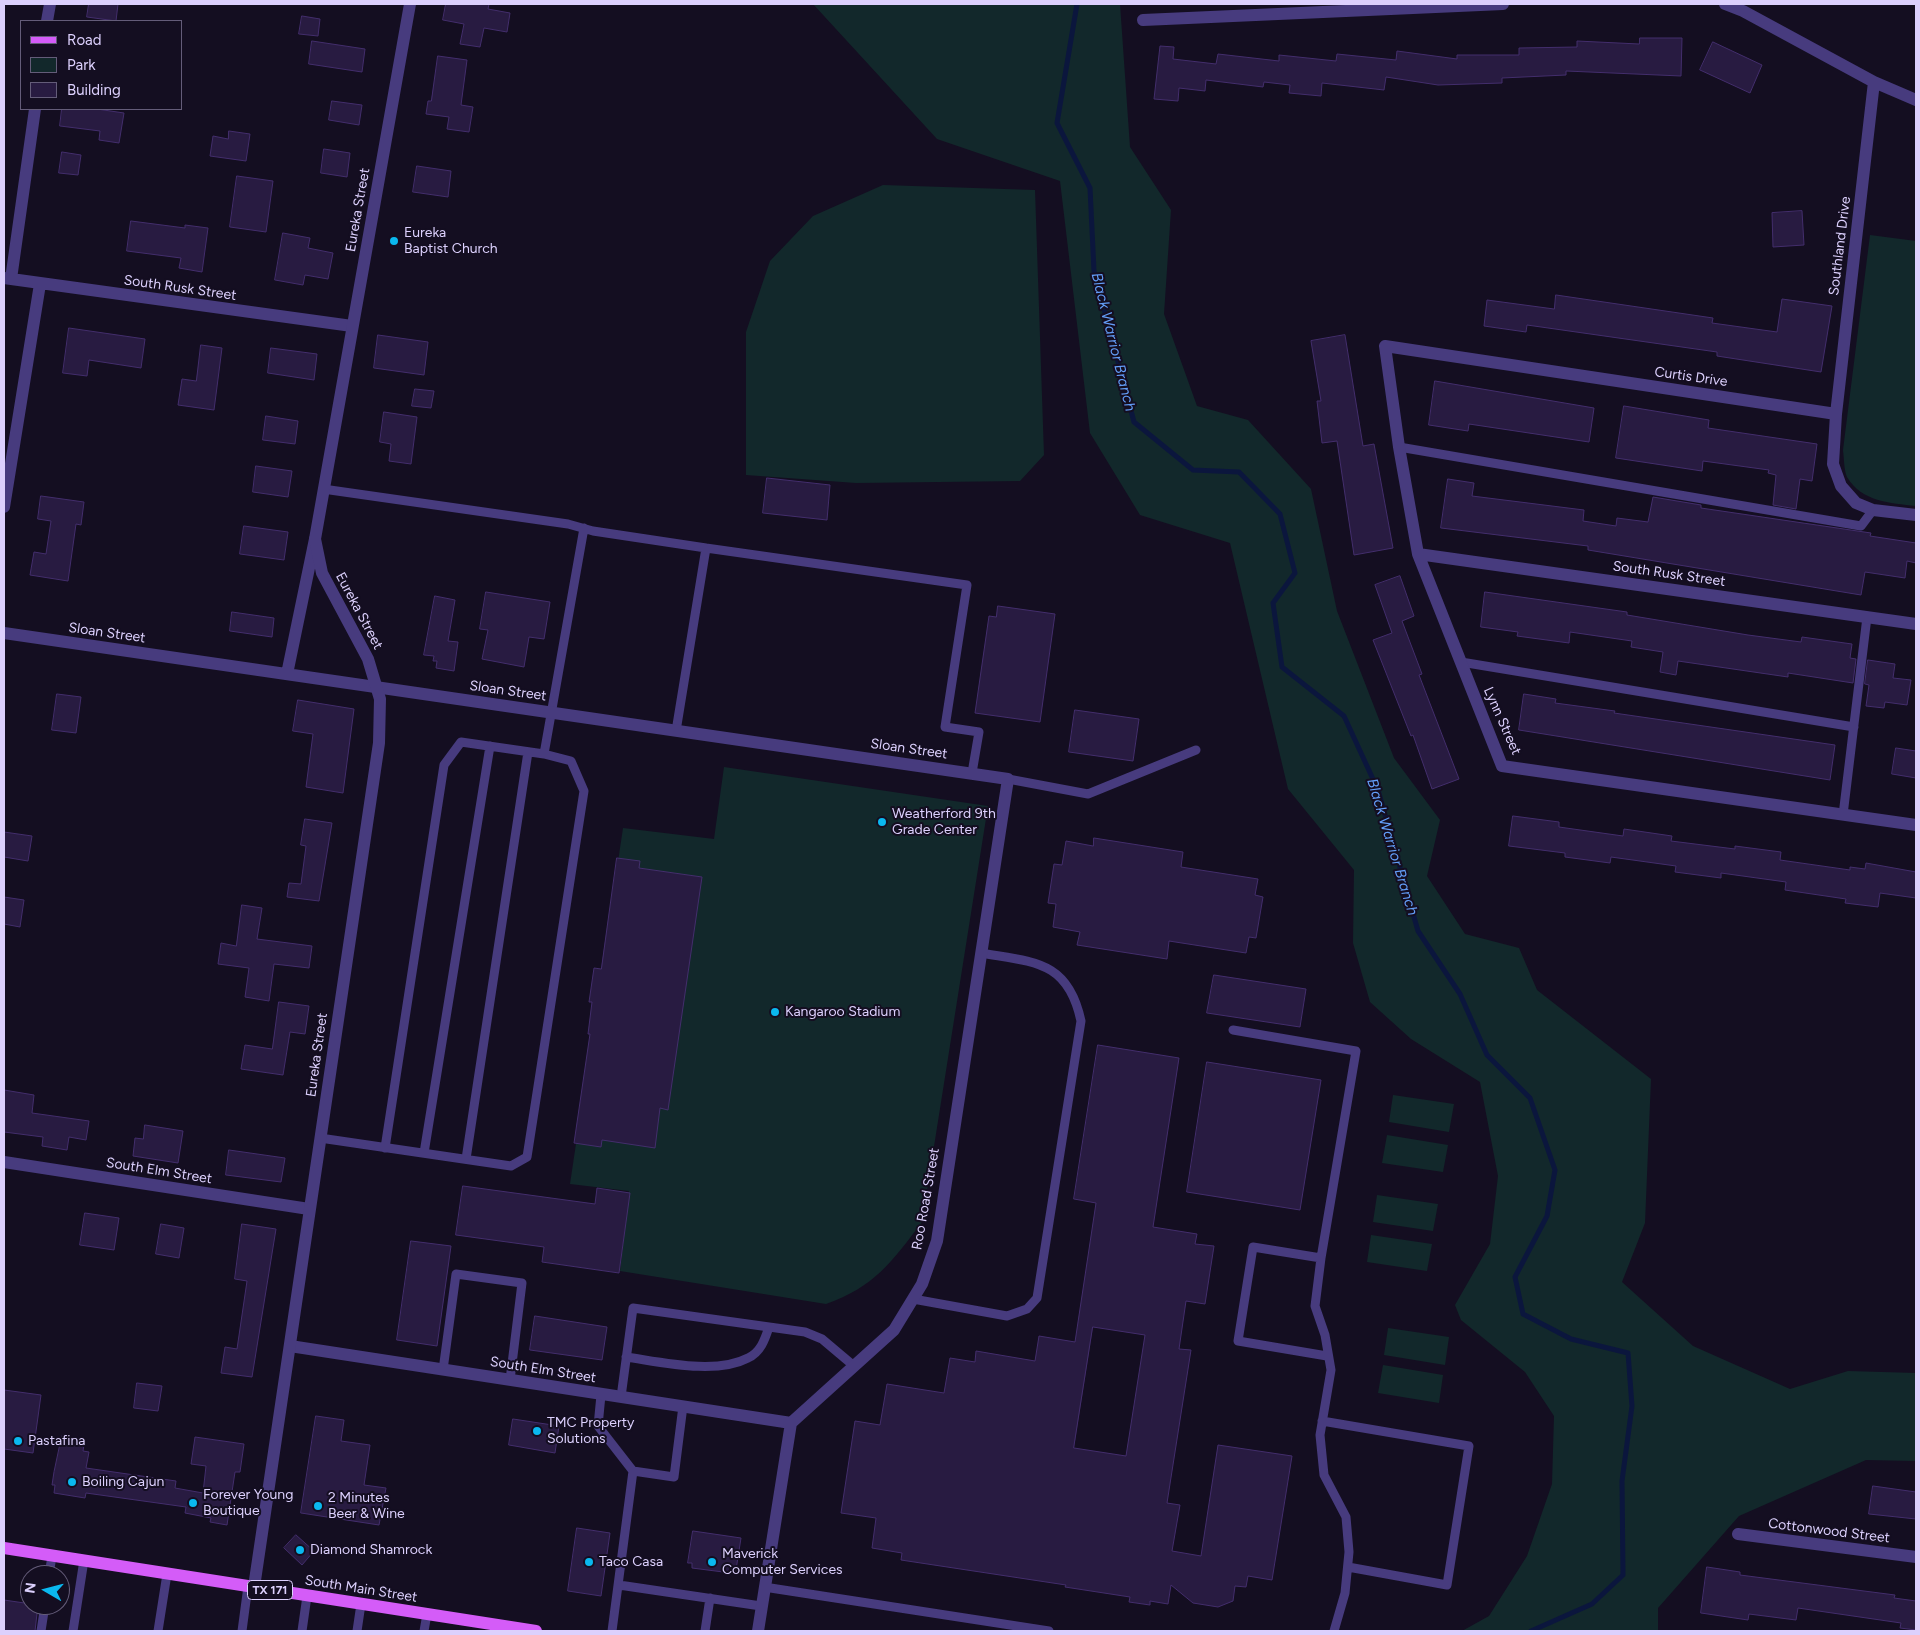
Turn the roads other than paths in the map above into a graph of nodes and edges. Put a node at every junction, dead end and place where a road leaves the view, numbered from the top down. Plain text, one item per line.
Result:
1 (50, 4) edge
2 (410, 4) edge
3 (1477, 4) edge
4 (1503, 4) edge
5 (1725, 4) edge
6 (1246, 9) edge
7 (47, 20) edge
8 (1143, 20) dead end
9 (1874, 82) junction
10 (1916, 100) edge
11 (35, 110) edge
12 (7, 278) edge
13 (40, 284) junction
14 (352, 326) junction
15 (1385, 346) joint
16 (1836, 414) junction
17 (1399, 447) junction
18 (323, 489) junction
19 (4, 507) edge
20 (1873, 510) junction
21 (1916, 515) edge
22 (584, 528) junction
23 (315, 539) junction
24 (706, 548) junction
25 (1418, 554) junction
26 (1867, 617) junction
27 (1916, 624) edge
28 (4, 633) edge
29 (1461, 662) junction
30 (287, 674) junction
31 (375, 687) junction
32 (551, 712) junction
33 (1854, 727) junction
34 (676, 731) junction
35 (490, 746) junction
36 (1196, 750) dead end
37 (528, 752) junction
38 (544, 754) junction
39 (972, 773) junction
40 (1008, 779) junction
41 (1843, 815) junction
42 (1916, 825) edge
43 (981, 953) junction
44 (1233, 1030) dead end
45 (320, 1138) junction
46 (385, 1148) junction
47 (424, 1153) junction
48 (466, 1159) junction
49 (4, 1162) edge
50 (309, 1209) junction
51 (1321, 1258) junction
52 (913, 1298) junction
53 (769, 1327) junction
54 (290, 1346) junction
55 (1327, 1356) junction
56 (626, 1357) junction
57 (854, 1366) junction
58 (443, 1370) junction
59 (510, 1380) junction
60 (601, 1395) junction
61 (621, 1397) junction
62 (683, 1406) junction
63 (1322, 1421) junction
64 (791, 1423) junction
65 (633, 1472) junction
66 (1738, 1534) dead end
67 (4, 1548) edge
68 (52, 1556) junction
69 (1916, 1557) edge
70 (84, 1560) junction
71 (51, 1565) edge
72 (1348, 1567) junction
73 (167, 1574) junction
74 (619, 1585) junction
75 (764, 1586) junction
76 (251, 1587) junction
77 (307, 1596) junction
78 (710, 1598) junction
79 (361, 1604) junction
80 (761, 1606) junction
81 (427, 1614) junction
82 (43, 1615) edge
83 (471, 1626) edge
84 (519, 1630) edge
85 (41, 1631) edge
86 (73, 1631) edge
87 (158, 1631) edge
88 (242, 1631) edge
89 (302, 1631) edge
90 (357, 1631) edge
91 (424, 1631) edge
92 (536, 1631) edge
93 (612, 1631) edge
94 (705, 1631) edge
95 (758, 1631) edge
96 (1049, 1631) edge
97 (1334, 1631) edge

1 - 7 street
2 - 14 street, Eureka Street
3 - 4 street
3 - 6 street
5 - 9 street
6 - 8 street
9 - 10 street
9 - 16 street, Southland Drive
11 - 12 street
12 - 13 street, South Rusk Street
13 - 14 street, South Rusk Street
13 - 19 street
14 - 18 street, Eureka Street
15 - 16 street, Curtis Drive
15 - 17 street, Lynn Street
16 - 20 street
17 - 20 lane
17 - 25 street, Lynn Street
18 - 22 lane
18 - 23 street, Eureka Street
20 - 21 street
22 - 24 lane
22 - 32 lane
23 - 30 street, Eureka Street
23 - 31 street, Eureka Street
24 - 34 lane
24 - 39 lane
25 - 26 street, South Rusk Street
25 - 29 street, Lynn Street
26 - 27 street, South Rusk Street
26 - 33 lane
28 - 30 street, Sloan Street
29 - 33 lane
29 - 41 street, Lynn Street
30 - 31 street, Sloan Street
31 - 32 street, Sloan Street
31 - 45 street, Eureka Street
32 - 34 street, Sloan Street
32 - 38 lane
33 - 41 lane
34 - 39 street, Sloan Street
35 - 37 lane
35 - 46 lane
35 - 47 lane
36 - 40 lane
37 - 38 lane
37 - 48 lane
38 - 48 lane
39 - 40 street, Sloan Street
40 - 43 street, Roo Road Street
41 - 42 street, Lynn Street
43 - 52 street, Roo Road Street
43 - 52 lane
44 - 51 lane
45 - 46 lane
45 - 50 street, Eureka Street
46 - 47 lane
47 - 48 lane
49 - 50 street, South Elm Street
50 - 54 street, Eureka Street
51 - 55 lane
51 - 55 lane
52 - 57 street, Roo Road Street
53 - 56 lane
53 - 56 lane
53 - 57 lane
54 - 58 street, South Elm Street
54 - 76 street, Eureka Street
55 - 63 lane
56 - 61 lane
57 - 64 street, Roo Road Street
58 - 59 street, South Elm Street
58 - 59 lane
59 - 60 street, South Elm Street
60 - 61 street, South Elm Street
60 - 65 lane
61 - 62 street, South Elm Street
62 - 64 street, South Elm Street
62 - 65 lane
63 - 72 lane
63 - 72 lane
64 - 75 street
65 - 74 lane
66 - 69 street, Cottonwood Street
67 - 68 main road, South Main Street / TX 171
68 - 70 main road, South Main Street / TX 171
68 - 71 lane
70 - 73 main road, South Main Street / TX 171
70 - 86 lane
72 - 97 lane
73 - 76 main road, South Main Street / TX 171
73 - 87 lane
74 - 78 lane
74 - 93 lane
75 - 80 street
75 - 96 lane
76 - 77 main road, South Main Street / TX 171
76 - 88 lane
77 - 79 main road, South Main Street / TX 171
77 - 89 lane
78 - 80 lane
78 - 94 lane
79 - 81 main road, South Main Street / TX 171
79 - 90 lane
80 - 95 street
81 - 83 main road, South Main Street / TX 171
81 - 91 lane
82 - 85 lane
83 - 84 main road, South Main Street / TX 171
84 - 92 main road, South Main Street / TX 171

